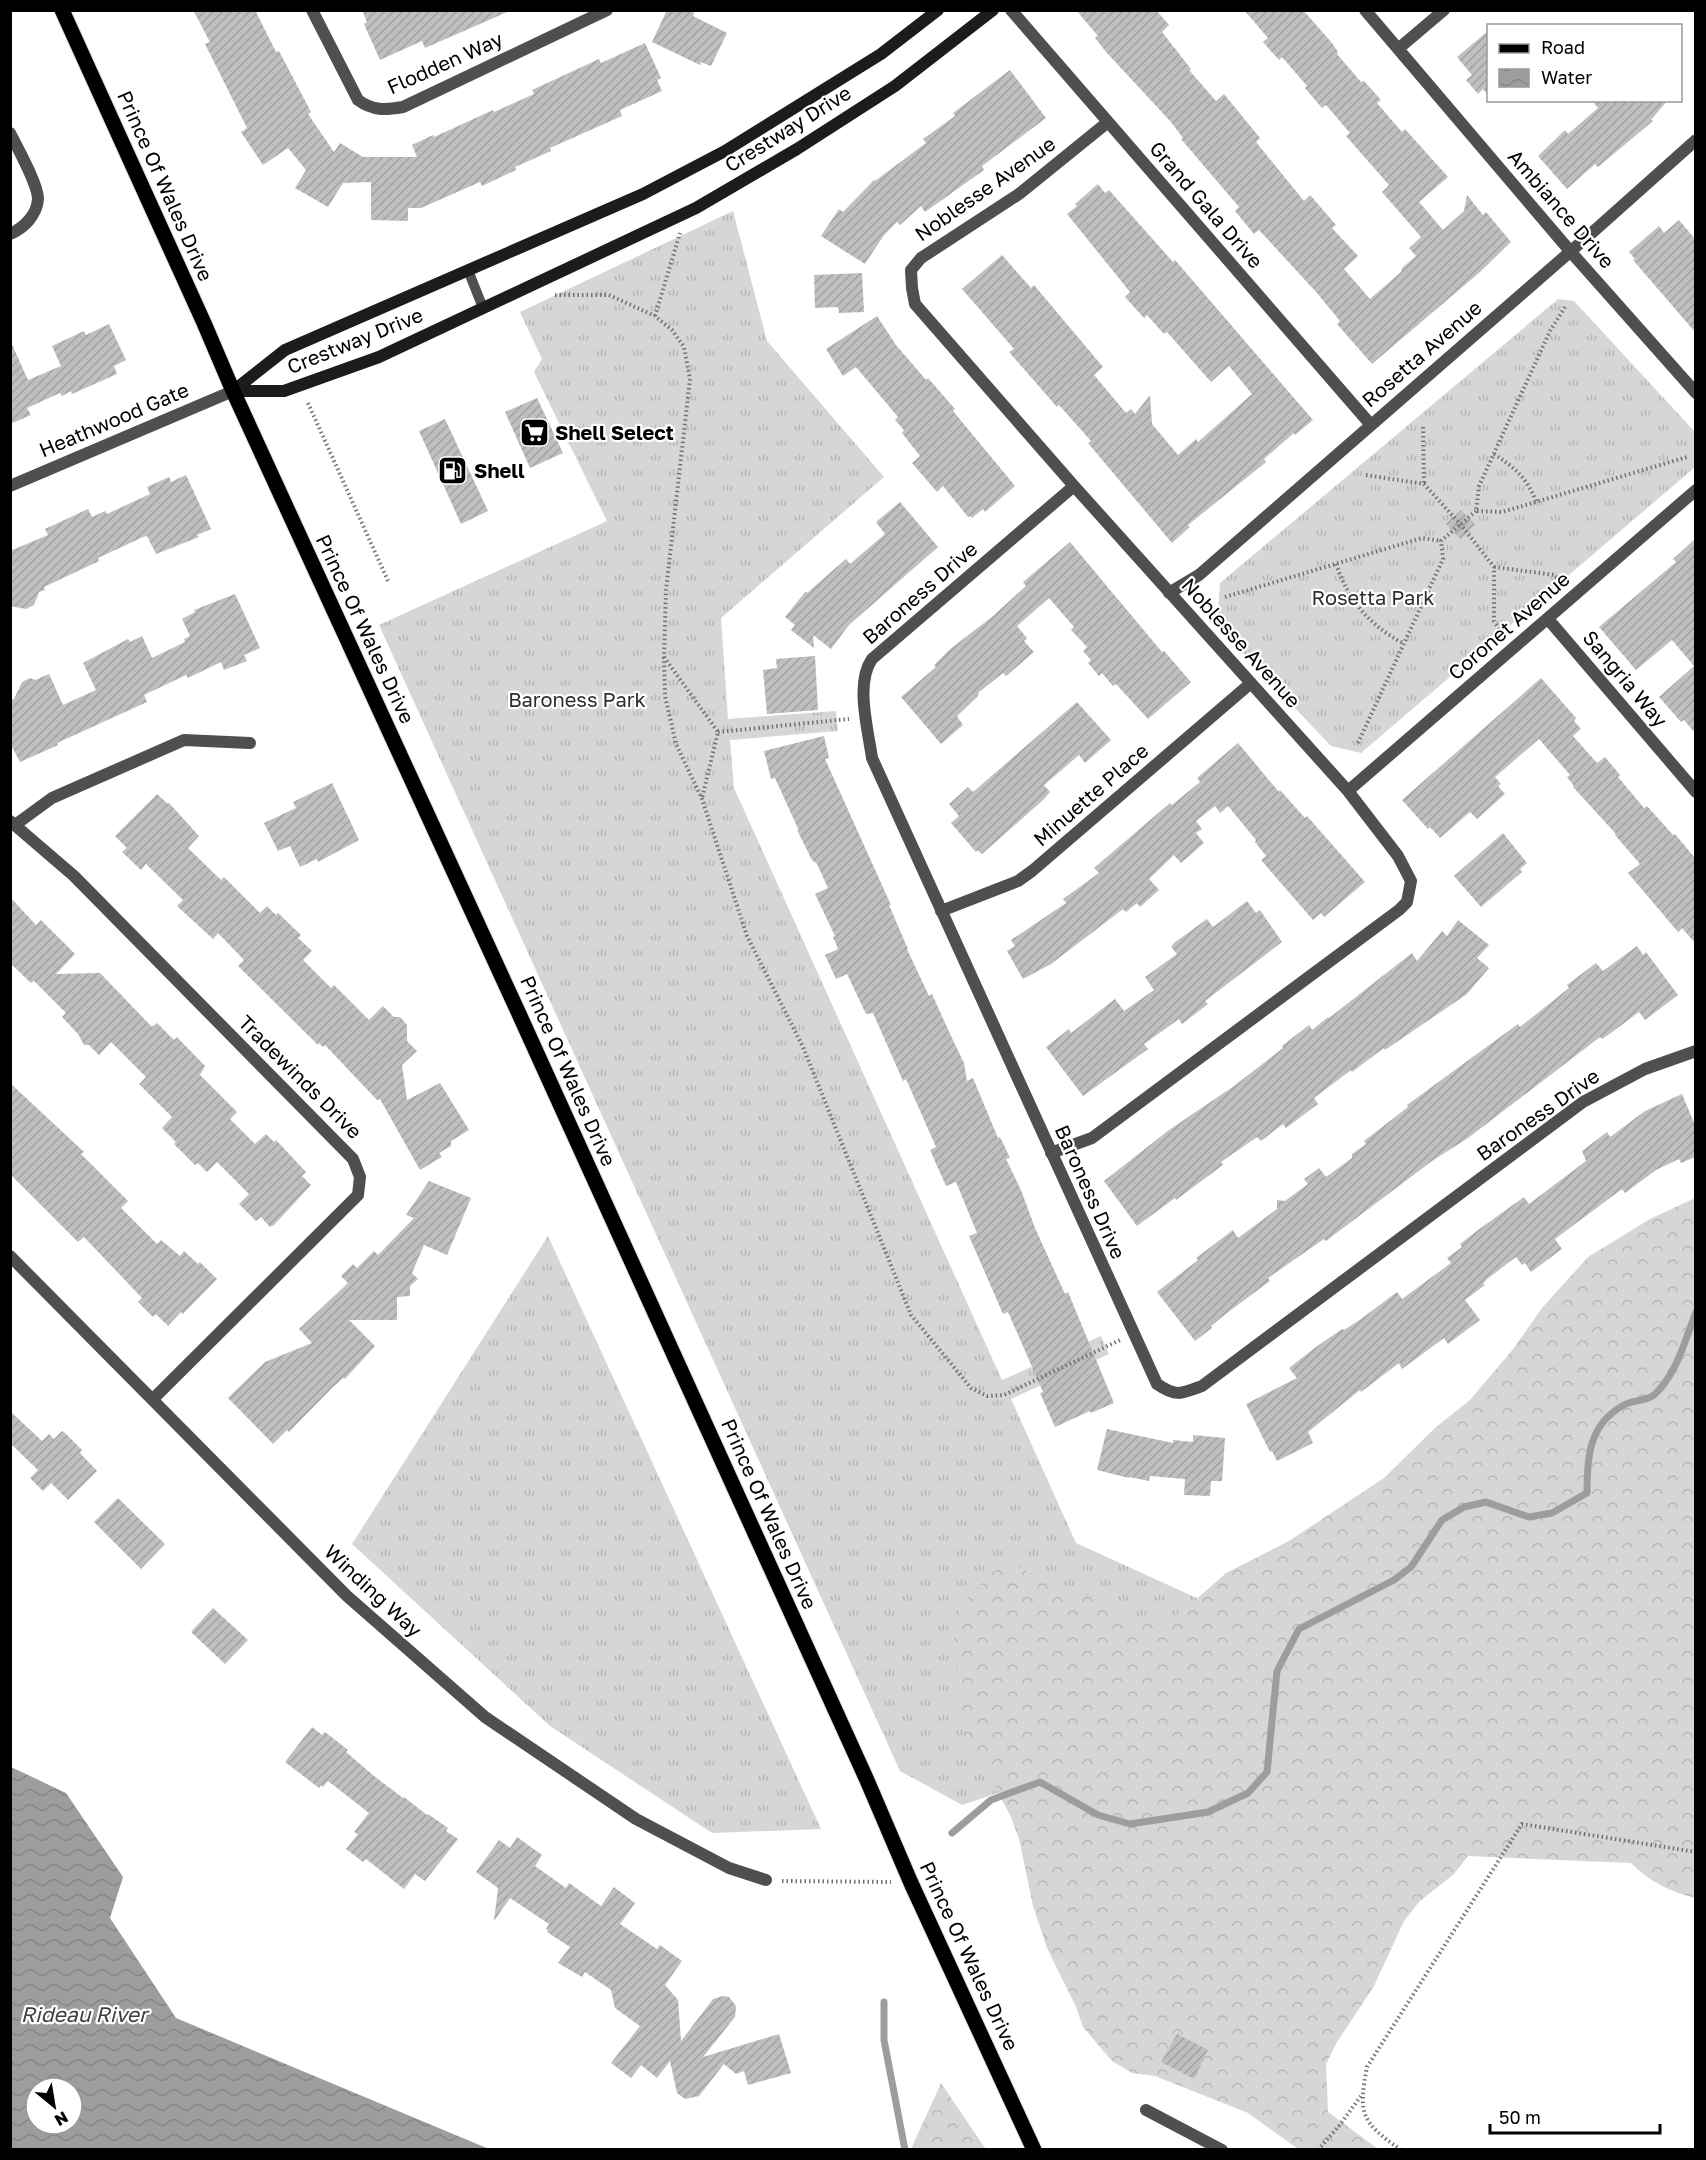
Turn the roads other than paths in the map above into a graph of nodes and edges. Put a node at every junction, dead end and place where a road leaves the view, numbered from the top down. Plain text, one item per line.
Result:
1 (62, 10) edge
2 (312, 10) edge
3 (607, 10) edge
4 (938, 10) edge
5 (993, 10) edge
6 (1011, 10) edge
7 (1365, 10) edge
8 (1444, 10) edge
9 (1398, 50) junction
10 (1108, 122) junction
11 (10, 133) edge
12 (1695, 140) edge
13 (10, 234) edge
14 (1570, 251) junction
15 (468, 270) junction
16 (483, 308) junction
17 (233, 391) junction
18 (1695, 393) edge
19 (1371, 425) junction
20 (10, 486) edge
21 (1074, 486) junction
22 (1695, 490) edge
23 (1169, 592) junction
24 (1548, 619) junction
25 (1251, 683) junction
26 (250, 743) dead end
27 (1348, 791) junction
28 (1695, 792) edge
29 (13, 823) edge
30 (941, 912) junction
31 (1695, 1050) edge
32 (1050, 1153) junction
33 (10, 1256) edge
34 (153, 1400) junction
35 (766, 1880) road end
36 (1146, 2110) dead end
37 (1034, 2150) edge
38 (1222, 2150) edge

1 - 17 main road, Prince Of Wales Drive
2 - 3 street, Flodden Way
4 - 15 street, Crestway Drive
5 - 16 street, Crestway Drive
6 - 10 street, Grand Gala Drive
7 - 9 street, Ambiance Drive
8 - 9 street
9 - 14 street, Ambiance Drive
10 - 19 street, Grand Gala Drive
10 - 21 street, Noblesse Avenue
11 - 13 street
12 - 14 street, Rosetta Avenue
14 - 18 street, Ambiance Drive
14 - 19 street, Rosetta Avenue
15 - 16 lane
15 - 17 street, Crestway Drive
16 - 17 street, Crestway Drive
17 - 20 street, Heathwood Gate
17 - 37 main road, Prince Of Wales Drive
19 - 23 street, Rosetta Avenue
21 - 23 street, Noblesse Avenue
21 - 30 street, Baroness Drive
22 - 24 street, Coronet Avenue
23 - 25 street, Noblesse Avenue
24 - 27 street, Coronet Avenue
24 - 28 street, Sangria Way
25 - 27 street, Noblesse Avenue
25 - 30 street, Minuette Place
26 - 29 street
27 - 32 street, Noblesse Avenue
29 - 34 street, Tradewinds Drive
30 - 32 street, Baroness Drive
31 - 32 street, Baroness Drive
33 - 34 street, Winding Way
34 - 35 street, Winding Way
36 - 38 street

